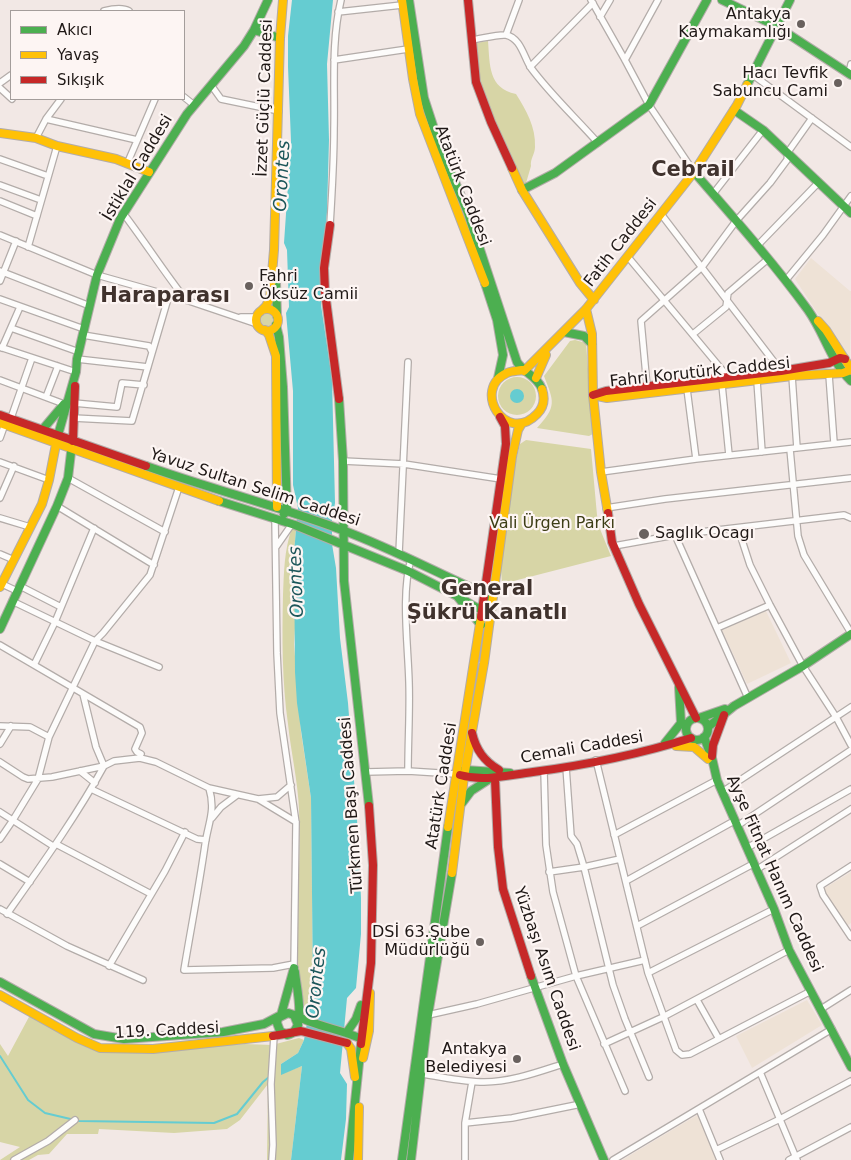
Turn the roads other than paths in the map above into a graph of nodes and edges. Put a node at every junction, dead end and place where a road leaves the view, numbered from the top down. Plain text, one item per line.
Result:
1 (268, 0) edge
2 (341, 0) edge
3 (410, 0) edge
4 (468, 0) edge
5 (519, 0) edge
6 (610, 0) edge
7 (658, 0) edge
8 (707, 0) edge
9 (722, 0) edge
10 (790, 0) edge
11 (402, 2) edge
12 (592, 2) edge
13 (283, 4) edge
14 (109, 10) edge
15 (127, 10) edge
16 (338, 12) junction
17 (600, 17) junction
18 (776, 26) junction
19 (254, 30) junction
20 (506, 35) junction
21 (280, 38) junction
22 (471, 40) junction
23 (408, 49) junction
24 (334, 60) junction
25 (625, 60) junction
26 (851, 64) edge
27 (530, 67) junction
28 (850, 74) edge
29 (10, 75) edge
30 (753, 75) junction
31 (0, 83) edge
32 (211, 85) junction
33 (0, 88) edge
34 (10, 97) edge
35 (185, 99) edge
36 (60, 100) edge
37 (155, 100) edge
38 (194, 105) junction
39 (649, 105) junction
40 (734, 110) junction
41 (279, 111) junction
42 (46, 118) junction
43 (812, 118) junction
44 (763, 130) junction
45 (0, 133) edge
46 (36, 138) junction
47 (137, 140) junction
48 (598, 143) junction
49 (57, 146) junction
50 (851, 147) edge
51 (788, 152) junction
52 (0, 159) edge
53 (127, 164) junction
54 (149, 172) junction
55 (694, 172) junction
56 (48, 176) junction
57 (819, 182) junction
58 (0, 185) edge
59 (522, 190) junction
60 (713, 194) junction
61 (851, 196) edge
62 (41, 200) junction
63 (0, 201) edge
64 (844, 206) junction
65 (123, 213) junction
66 (851, 213) edge
67 (661, 214) junction
68 (37, 216) junction
69 (736, 221) junction
70 (330, 225) joint
71 (0, 235) edge
72 (16, 241) junction
73 (28, 246) junction
74 (757, 246) junction
75 (274, 250) junction
76 (628, 257) junction
77 (768, 259) junction
78 (702, 267) junction
79 (2, 272) edge
80 (97, 275) junction
81 (786, 280) junction
82 (0, 281) edge
83 (169, 295) junction
84 (0, 299) edge
85 (727, 299) junction
86 (186, 300) junction
87 (594, 300) junction
88 (664, 300) junction
89 (90, 306) junction
90 (20, 307) junction
91 (586, 309) junction
92 (277, 316) junction
93 (258, 318) junction
94 (814, 319) junction
95 (276, 326) junction
96 (11, 328) junction
97 (265, 330) junction
98 (84, 332) junction
99 (564, 332) junction
100 (693, 334) junction
101 (555, 342) junction
102 (592, 344) junction
103 (1, 347) edge
104 (152, 352) junction
105 (78, 355) junction
106 (32, 358) junction
107 (845, 359) junction
108 (835, 361) junction
109 (408, 362) dead end
110 (58, 366) junction
111 (148, 368) junction
112 (523, 371) junction
113 (781, 371) junction
114 (848, 371) edge
115 (76, 372) junction
116 (829, 375) junction
117 (792, 376) junction
118 (728, 377) junction
119 (498, 378) junction
120 (536, 378) junction
121 (0, 380) edge
122 (757, 381) junction
123 (851, 381) edge
124 (144, 385) junction
125 (722, 385) junction
126 (647, 386) junction
127 (21, 388) junction
128 (687, 389) junction
129 (593, 395) junction
130 (46, 397) junction
131 (66, 400) junction
132 (74, 404) junction
133 (0, 415) edge
134 (500, 417) junction
135 (73, 418) junction
136 (5, 422) edge
137 (522, 423) junction
138 (43, 429) junction
139 (0, 438) edge
140 (57, 439) junction
141 (851, 442) edge
142 (834, 443) junction
143 (72, 444) junction
144 (797, 448) junction
145 (790, 449) junction
146 (762, 452) junction
147 (729, 455) junction
148 (696, 459) junction
149 (343, 461) junction
150 (0, 462) edge
151 (404, 464) junction
152 (14, 466) junction
153 (601, 472) junction
154 (68, 478) junction
155 (851, 478) edge
156 (501, 479) junction
157 (49, 480) junction
158 (793, 484) junction
159 (2, 486) edge
160 (179, 487) junction
161 (0, 498) edge
162 (57, 506) junction
163 (278, 507) junction
164 (606, 508) junction
165 (290, 511) junction
166 (0, 518) edge
167 (851, 518) edge
168 (275, 519) junction
169 (796, 521) junction
170 (293, 524) junction
171 (30, 527) junction
172 (94, 528) junction
173 (738, 528) junction
174 (165, 532) junction
175 (675, 535) junction
176 (340, 536) junction
177 (614, 546) junction
178 (276, 547) junction
179 (399, 553) junction
180 (0, 554) edge
181 (411, 559) junction
182 (14, 560) junction
183 (154, 566) junction
184 (408, 571) junction
185 (1, 585) edge
186 (18, 588) junction
187 (485, 594) junction
188 (457, 596) junction
189 (12, 601) junction
190 (492, 603) junction
191 (770, 605) junction
192 (61, 607) junction
193 (483, 607) junction
194 (55, 622) junction
195 (481, 624) junction
196 (717, 628) junction
197 (0, 629) edge
198 (851, 633) edge
199 (94, 641) junction
200 (0, 645) edge
201 (34, 665) junction
202 (803, 666) junction
203 (159, 667) dead end
204 (678, 686) junction
205 (72, 688) junction
206 (83, 694) junction
207 (744, 700) junction
208 (851, 708) edge
209 (726, 711) junction
210 (836, 717) junction
211 (697, 718) junction
212 (687, 725) junction
213 (0, 726) edge
214 (11, 726) junction
215 (708, 727) junction
216 (472, 732) junction
217 (49, 737) junction
218 (697, 739) junction
219 (0, 744) edge
220 (851, 745) edge
221 (662, 747) junction
222 (851, 750) edge
223 (141, 754) dead end
224 (710, 759) junction
225 (596, 760) junction
226 (0, 762) edge
227 (104, 766) junction
228 (566, 767) junction
229 (544, 770) junction
230 (80, 771) junction
231 (408, 771) junction
232 (501, 771) junction
233 (366, 772) junction
234 (465, 773) junction
235 (455, 774) junction
236 (513, 774) junction
237 (716, 776) junction
238 (38, 778) junction
239 (493, 778) junction
240 (94, 783) junction
241 (291, 785) junction
242 (209, 788) junction
243 (91, 789) junction
244 (851, 789) edge
245 (722, 792) junction
246 (237, 795) junction
247 (258, 799) junction
248 (462, 805) junction
249 (851, 809) edge
250 (0, 812) edge
251 (212, 818) junction
252 (14, 820) junction
253 (296, 822) junction
254 (735, 824) junction
255 (185, 832) junction
256 (614, 835) junction
257 (0, 839) edge
258 (206, 840) junction
259 (54, 845) junction
260 (747, 848) junction
261 (620, 859) junction
262 (0, 864) edge
263 (851, 866) edge
264 (584, 867) junction
265 (754, 867) junction
266 (550, 872) junction
267 (626, 881) junction
268 (30, 882) junction
269 (151, 894) junction
270 (0, 909) edge
271 (774, 909) junction
272 (6, 914) junction
273 (637, 926) junction
274 (850, 933) edge
275 (789, 950) junction
276 (644, 960) junction
277 (371, 963) junction
278 (109, 966) junction
279 (294, 966) junction
280 (608, 969) junction
281 (648, 973) junction
282 (576, 976) junction
283 (143, 980) dead end
284 (368, 981) junction
285 (0, 982) edge
286 (535, 988) junction
287 (851, 990) edge
288 (811, 991) junction
289 (0, 995) edge
290 (697, 1000) junction
291 (821, 1009) junction
292 (281, 1015) junction
293 (428, 1015) junction
294 (663, 1017) junction
295 (299, 1021) junction
296 (832, 1029) junction
297 (369, 1031) junction
298 (347, 1032) junction
299 (630, 1032) junction
300 (289, 1034) junction
301 (274, 1036) junction
302 (361, 1038) junction
303 (719, 1039) junction
304 (346, 1043) junction
305 (604, 1044) junction
306 (366, 1047) junction
307 (563, 1064) junction
308 (851, 1066) edge
309 (760, 1072) junction
310 (422, 1074) junction
311 (649, 1077) dead end
312 (851, 1081) edge
313 (472, 1082) junction
314 (625, 1091) dead end
315 (357, 1092) junction
316 (581, 1104) junction
317 (699, 1109) junction
318 (780, 1119) junction
319 (75, 1120) dead end
320 (465, 1123) junction
321 (851, 1127) edge
322 (716, 1150) junction
323 (796, 1158) edge
324 (14, 1160) edge
325 (272, 1160) edge
326 (349, 1160) edge
327 (358, 1160) edge
328 (402, 1160) edge
329 (411, 1160) edge
330 (465, 1160) edge
331 (604, 1160) edge
332 (613, 1160) edge
333 (720, 1160) edge
334 (788, 1160) edge

1 - 19 main road, İstiklal Caddesi
2 - 16 street
3 - 112 main road, Atatürk Caddesi
4 - 22 main road
5 - 20 street
6 - 17 street
7 - 25 street
8 - 39 main road
9 - 18 main road
10 - 18 main road, Fatih Caddesi
11 - 16 street
11 - 23 main road, Atatürk Caddesi
12 - 17 street
12 - 27 street
13 - 21 main road, İzzet Güçlü Caddesi
14 - 15 street
16 - 24 street
17 - 25 street
18 - 28 main road
18 - 30 main road, Fatih Caddesi
19 - 21 main road
19 - 32 main road, İstiklal Caddesi
20 - 22 street
20 - 27 street
21 - 41 main road, İzzet Güçlü Caddesi
22 - 59 main road
23 - 24 street
23 - 119 main road, Atatürk Caddesi
24 - 70 street
25 - 39 street
26 - 28 street
27 - 48 street
29 - 31 street
30 - 40 main road, Fatih Caddesi
30 - 43 street
32 - 38 main road, İstiklal Caddesi
32 - 41 street
33 - 34 street
35 - 38 street
36 - 42 street
37 - 47 street
38 - 54 main road, İstiklal Caddesi
39 - 48 main road
39 - 55 street
40 - 44 main road
40 - 55 main road, Fatih Caddesi
41 - 75 main road, İzzet Güçlü Caddesi
42 - 46 street
42 - 47 street
43 - 50 street
43 - 51 street
44 - 51 main road
44 - 60 street
45 - 46 main road
46 - 49 main road
47 - 53 street
48 - 59 main road
49 - 53 main road
49 - 56 street
51 - 57 main road
51 - 69 street
52 - 56 street
53 - 54 main road
54 - 65 main road, İstiklal Caddesi
55 - 60 main road
55 - 67 main road, Fatih Caddesi
56 - 62 street
57 - 64 main road
57 - 74 street
58 - 62 street
59 - 87 main road
60 - 69 main road
61 - 64 street
62 - 68 street
63 - 68 street
64 - 66 main road
64 - 81 street
65 - 80 main road, İstiklal Caddesi
65 - 86 street
67 - 76 main road, Fatih Caddesi
67 - 78 street
68 - 73 street
69 - 74 main road
69 - 78 street
70 - 149 main road, Türkmen Başı Caddesi
71 - 72 street
72 - 73 street
72 - 79 street
73 - 80 street
74 - 77 main road
75 - 92 main road, İzzet Güçlü Caddesi
75 - 93 main road, İzzet Güçlü Caddesi
76 - 87 main road, Fatih Caddesi
76 - 88 street
77 - 81 main road
77 - 85 street
78 - 85 street
78 - 88 street
79 - 82 street
79 - 89 street
80 - 83 street
80 - 89 main road, İstiklal Caddesi
81 - 94 main road
83 - 86 street
83 - 104 street
84 - 90 street
85 - 100 street
85 - 113 street
86 - 93 street
87 - 91 main road, Fatih Caddesi
88 - 100 street
88 - 126 street
89 - 98 main road, İstiklal Caddesi
90 - 96 street
90 - 98 street
91 - 99 main road, Fatih Caddesi
91 - 102 main road, Ayşe Fitnat Hanım Caddesi
92 - 93 main road
92 - 95 main road, İzzet Güçlü Caddesi
93 - 97 main road
94 - 107 main road
94 - 108 main road
95 - 97 main road
95 - 165 main road, İzzet Güçlü Caddesi
96 - 103 street
96 - 105 street
97 - 163 main road
98 - 104 street
98 - 105 main road, İstiklal Caddesi
99 - 101 main road, Fatih Caddesi
99 - 102 main road
100 - 118 street
101 - 112 main road, Fatih Caddesi
101 - 120 main road, Fatih Caddesi
102 - 129 main road, Ayşe Fitnat Hanım Caddesi
103 - 106 street
104 - 111 street
105 - 111 street
105 - 115 main road, İstiklal Caddesi
106 - 110 street
106 - 127 street
107 - 108 main road, Fahri Korutürk Caddesi
107 - 114 main road
108 - 113 main road, Fahri Korutürk Caddesi
108 - 114 main road
109 - 151 street
110 - 115 street
110 - 130 street
111 - 124 street
112 - 119 main road
112 - 120 main road
113 - 118 main road, Fahri Korutürk Caddesi
114 - 116 main road, Fahri Korutürk Caddesi
114 - 123 main road
115 - 131 main road, İstiklal Caddesi
115 - 132 main road, İstiklal Caddesi
116 - 117 main road, Fahri Korutürk Caddesi
116 - 142 street
117 - 122 main road, Fahri Korutürk Caddesi
117 - 144 street
118 - 126 main road, Fahri Korutürk Caddesi
119 - 134 main road, Atatürk Caddesi
120 - 137 main road
121 - 127 street
122 - 125 main road, Fahri Korutürk Caddesi
122 - 146 street
124 - 132 street
124 - 135 street
125 - 128 main road, Fahri Korutürk Caddesi
125 - 147 street
126 - 129 main road, Fahri Korutürk Caddesi
127 - 130 street
127 - 136 street
128 - 129 main road, Fahri Korutürk Caddesi
128 - 148 street
129 - 153 main road, Ayşe Fitnat Hanım Caddesi
130 - 131 street
131 - 138 main road, İstiklal Caddesi
131 - 140 main road, İstiklal Caddesi
132 - 135 main road, İstiklal Caddesi
133 - 136 main road, Yavuz Sultan Selim Caddesi
134 - 137 main road
134 - 156 main road, Atatürk Caddesi
135 - 143 main road, İstiklal Caddesi
136 - 138 main road, Yavuz Sultan Selim Caddesi
136 - 139 street
136 - 140 main road, Yavuz Sultan Selim Caddesi
137 - 190 main road, Atatürk Caddesi
138 - 140 main road, Yavuz Sultan Selim Caddesi
140 - 143 main road, Yavuz Sultan Selim Caddesi
140 - 157 main road, İstiklal Caddesi
141 - 142 street
142 - 144 street
143 - 154 main road, İstiklal Caddesi
143 - 160 main road, Yavuz Sultan Selim Caddesi
143 - 163 main road, Yavuz Sultan Selim Caddesi
144 - 145 street
145 - 146 street
145 - 158 street
146 - 147 street
147 - 148 street
148 - 153 street
149 - 151 street
149 - 176 main road, Türkmen Başı Caddesi
150 - 152 street
151 - 156 street
151 - 179 street
152 - 157 street
152 - 159 street
153 - 164 main road, Ayşe Fitnat Hanım Caddesi
154 - 162 main road, İstiklal Caddesi
154 - 174 street
155 - 158 street
156 - 187 main road, Atatürk Caddesi
157 - 171 main road, İstiklal Caddesi
158 - 164 street
158 - 169 street
159 - 161 street
160 - 168 main road, Yavuz Sultan Selim Caddesi
160 - 174 street
162 - 172 street
162 - 186 main road, İstiklal Caddesi
163 - 165 main road, Yavuz Sultan Selim Caddesi
164 - 177 main road, Ayşe Fitnat Hanım Caddesi
165 - 168 main road
165 - 176 main road, Yavuz Sultan Selim Caddesi
166 - 171 street
167 - 169 street
168 - 170 main road, Yavuz Sultan Selim Caddesi
168 - 178 street
169 - 173 street
169 - 198 street
170 - 176 main road, Yavuz Sultan Selim Caddesi
170 - 178 street
171 - 182 main road, İstiklal Caddesi
172 - 183 street
172 - 192 street
173 - 175 street
173 - 191 street
174 - 183 street
175 - 177 street
175 - 196 street
176 - 179 main road, Yavuz Sultan Selim Caddesi
176 - 184 main road, Yavuz Sultan Selim Caddesi
176 - 233 main road, Türkmen Başı Caddesi
177 - 204 main road, Ayşe Fitnat Hanım Caddesi
178 - 241 street
179 - 181 main road, Yavuz Sultan Selim Caddesi
180 - 182 street
181 - 184 street
181 - 187 main road, Yavuz Sultan Selim Caddesi
182 - 185 main road, İstiklal Caddesi
183 - 199 street
184 - 188 main road, Yavuz Sultan Selim Caddesi
184 - 231 street
185 - 186 street
186 - 189 main road, İstiklal Caddesi
186 - 192 street
187 - 190 main road, Yavuz Sultan Selim Caddesi
187 - 193 main road, Atatürk Caddesi
188 - 193 main road
188 - 195 main road, Yavuz Sultan Selim Caddesi
189 - 194 street
189 - 197 main road, İstiklal Caddesi
190 - 193 main road
190 - 216 main road, Atatürk Caddesi
191 - 196 street
191 - 202 street
192 - 194 street
193 - 195 main road, Atatürk Caddesi
194 - 199 street
194 - 201 street
195 - 235 main road, Atatürk Caddesi
196 - 207 street
198 - 202 main road
199 - 203 street
199 - 205 street
200 - 201 street
201 - 205 street
202 - 207 main road
202 - 210 street
204 - 211 main road, Ayşe Fitnat Hanım Caddesi
204 - 212 main road, Ayşe Fitnat Hanım Caddesi
204 - 221 main road
205 - 206 street
205 - 217 street
206 - 223 street
206 - 227 street
207 - 209 main road
207 - 211 main road
208 - 210 street
209 - 215 main road
209 - 224 main road
210 - 220 street
210 - 245 street
211 - 212 main road
211 - 215 main road, Ayşe Fitnat Hanım Caddesi
212 - 218 main road, Ayşe Fitnat Hanım Caddesi
212 - 221 main road, Cemali Caddesi
213 - 214 street
214 - 217 street
214 - 219 street
215 - 218 main road
216 - 232 main road, Cemali Caddesi
216 - 234 main road, Atatürk Caddesi
217 - 238 street
218 - 221 main road, Cemali Caddesi
218 - 224 main road, Ayşe Fitnat Hanım Caddesi
221 - 224 main road
221 - 225 main road, Cemali Caddesi
222 - 254 street
224 - 237 main road, Ayşe Fitnat Hanım Caddesi
225 - 228 main road, Cemali Caddesi
225 - 256 street
226 - 238 street
227 - 230 street
227 - 240 street
227 - 242 street
228 - 229 main road, Cemali Caddesi
228 - 264 street
229 - 236 main road, Cemali Caddesi
229 - 266 street
230 - 238 street
230 - 240 street
231 - 233 street
231 - 235 street
232 - 234 main road, Cemali Caddesi
232 - 236 main road, Cemali Caddesi
233 - 277 main road, Türkmen Başı Caddesi
234 - 235 main road, Cemali Caddesi
234 - 239 main road, Cemali Caddesi
234 - 248 main road, Atatürk Caddesi
235 - 328 main road, Atatürk Caddesi
236 - 239 main road, Cemali Caddesi
237 - 245 main road, Ayşe Fitnat Hanım Caddesi
237 - 256 street
238 - 252 street
239 - 248 main road, Cemali Caddesi
239 - 286 main road, Yüzbaşı Asım Caddesi
240 - 243 street
241 - 247 street
241 - 253 street
242 - 246 street
242 - 251 street
243 - 255 street
243 - 259 street
244 - 260 street
245 - 254 main road, Ayşe Fitnat Hanım Caddesi
246 - 247 street
246 - 251 street
247 - 253 street
248 - 293 main road, Atatürk Caddesi
249 - 265 street
250 - 252 street
251 - 258 street
252 - 257 street
252 - 259 street
253 - 279 street
254 - 260 main road, Ayşe Fitnat Hanım Caddesi
254 - 267 street
255 - 258 street
255 - 269 street
256 - 261 street
258 - 279 street
259 - 268 street
259 - 269 street
260 - 265 main road, Ayşe Fitnat Hanım Caddesi
261 - 264 street
261 - 267 street
262 - 268 street
263 - 274 street
264 - 266 street
264 - 280 street
265 - 271 main road, Ayşe Fitnat Hanım Caddesi
265 - 273 street
266 - 282 street
267 - 273 street
268 - 272 street
269 - 278 street
270 - 272 street
271 - 275 main road, Ayşe Fitnat Hanım Caddesi
271 - 281 street
272 - 278 street
273 - 276 street
275 - 288 main road, Ayşe Fitnat Hanım Caddesi
275 - 290 street
276 - 280 street
276 - 281 street
277 - 284 main road, Türkmen Başı Caddesi
277 - 297 main road
278 - 283 street
279 - 292 main road
279 - 295 main road
280 - 282 street
280 - 299 street
281 - 294 street
282 - 286 street
282 - 305 street
284 - 298 main road
284 - 302 main road, Türkmen Başı Caddesi
285 - 292 main road, 119. Caddesi
286 - 293 street
286 - 307 main road, Yüzbaşı Asım Caddesi
287 - 291 street
288 - 291 main road, Ayşe Fitnat Hanım Caddesi
288 - 303 street
289 - 301 main road, 119. Caddesi
290 - 294 street
290 - 303 street
291 - 296 main road, Ayşe Fitnat Hanım Caddesi
292 - 295 main road, 119. Caddesi
292 - 300 main road
293 - 310 main road, Atatürk Caddesi
294 - 299 street
294 - 303 street
295 - 298 main road, 119. Caddesi
295 - 300 main road, 119. Caddesi
295 - 304 main road, 119. Caddesi
296 - 308 main road, Ayşe Fitnat Hanım Caddesi
296 - 309 street
297 - 302 main road
297 - 306 main road
298 - 302 main road, 119. Caddesi
299 - 305 street
299 - 311 street
300 - 301 main road, 119. Caddesi
301 - 325 street
302 - 304 main road
302 - 306 main road
302 - 315 main road, Türkmen Başı Caddesi
304 - 315 main road
305 - 314 street
306 - 327 main road
307 - 313 street
307 - 316 main road, Yüzbaşı Asım Caddesi
309 - 317 street
309 - 318 street
310 - 313 street
310 - 329 main road, Atatürk Caddesi
312 - 318 street
313 - 320 street
315 - 326 main road, Türkmen Başı Caddesi
316 - 320 street
316 - 331 main road, Yüzbaşı Asım Caddesi
317 - 322 street
317 - 332 street
318 - 322 street
318 - 323 street
319 - 324 street
320 - 330 street
321 - 323 street
322 - 333 street
323 - 334 street

